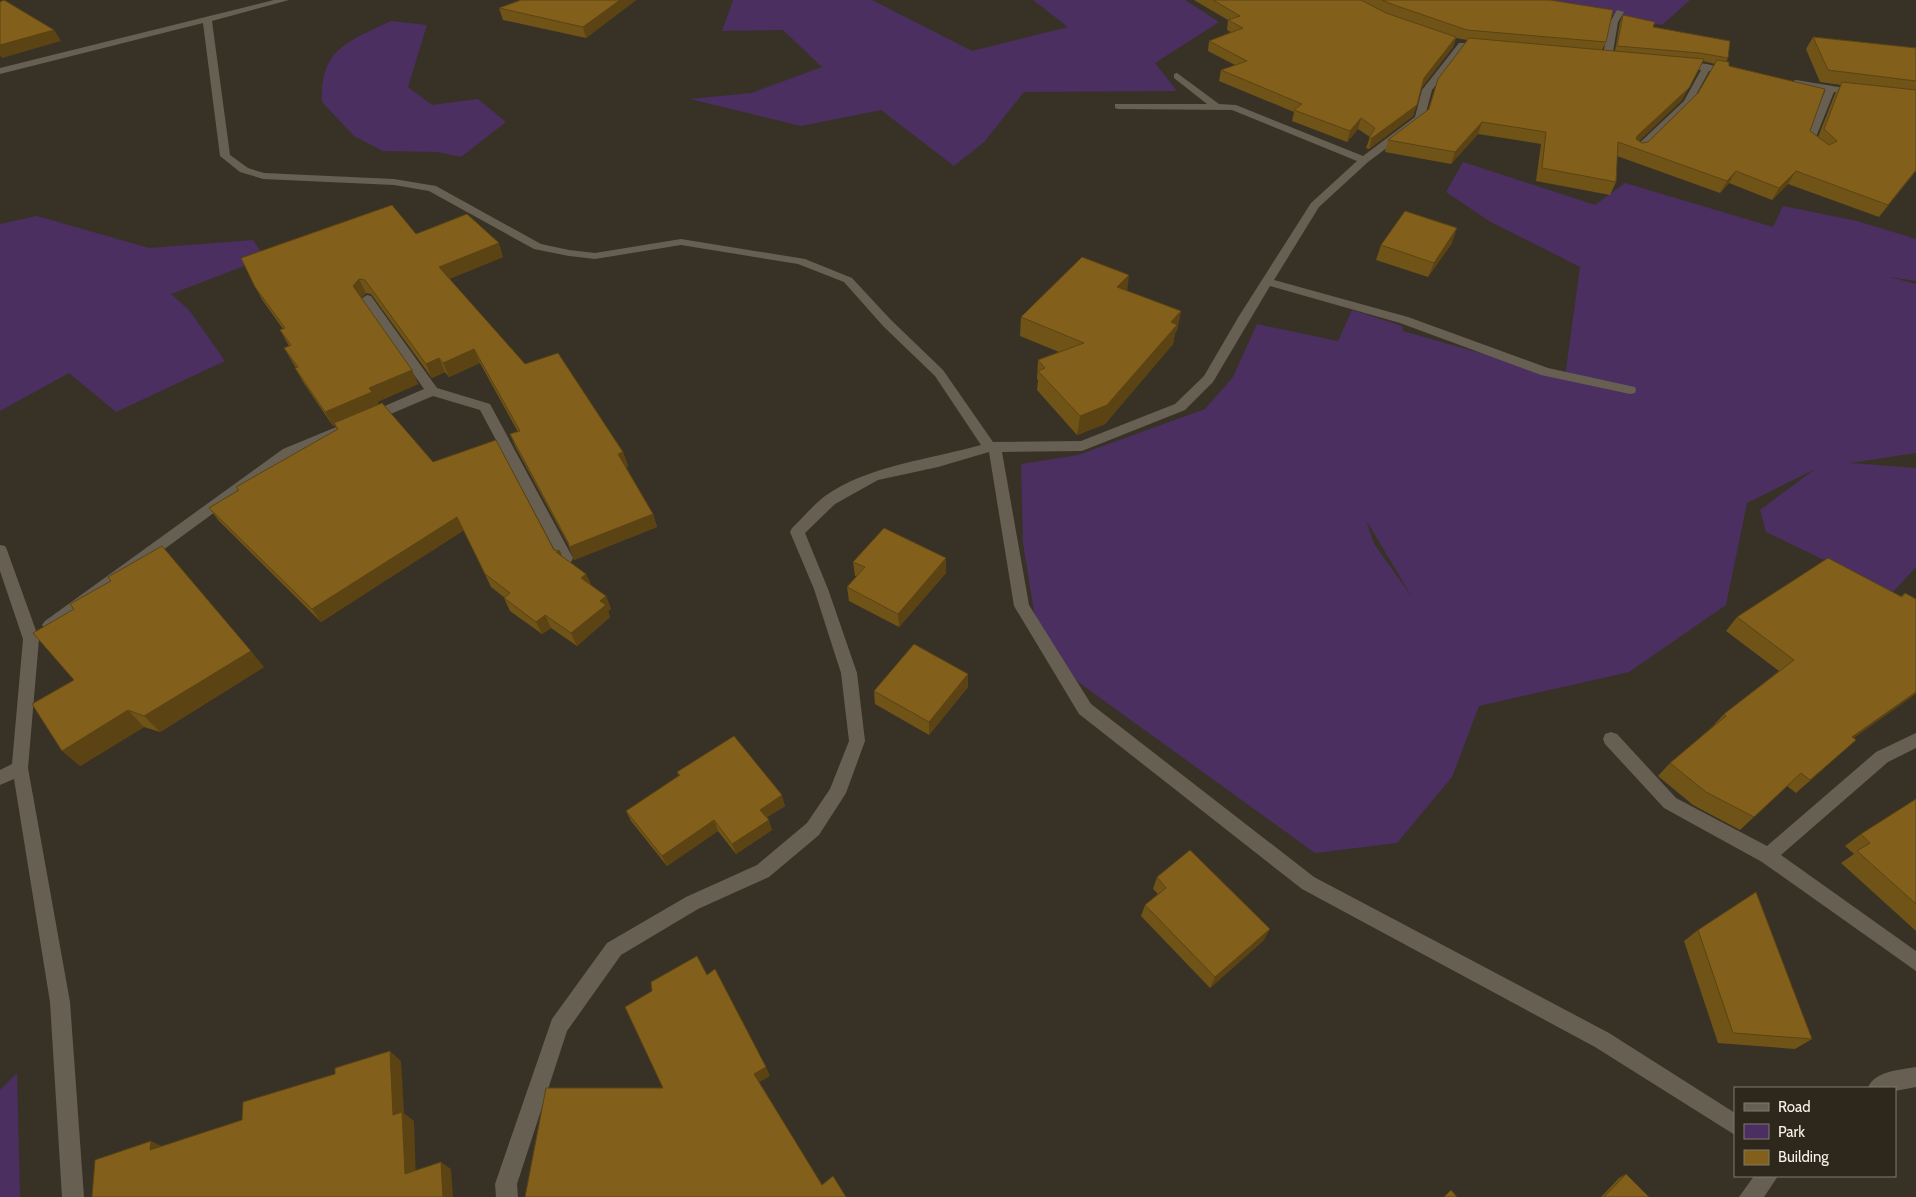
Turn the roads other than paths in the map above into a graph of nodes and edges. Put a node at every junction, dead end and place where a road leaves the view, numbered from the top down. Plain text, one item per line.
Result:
1 (285, 0) edge
2 (1620, 12) dead end
3 (208, 19) junction
4 (1463, 45) edge
5 (1607, 58) edge
6 (1666, 63) edge
7 (1707, 67) junction
8 (0, 71) edge
9 (1745, 74) edge
10 (1177, 76) dead end
11 (1783, 81) edge
12 (1830, 89) junction
13 (1864, 94) edge
14 (1118, 106) dead end
15 (1217, 108) junction
16 (1637, 151) edge
17 (1822, 153) edge
18 (1364, 160) junction
19 (1268, 282) junction
20 (368, 298) edge
21 (1630, 390) dead end
22 (432, 392) junction
23 (992, 447) junction
24 (0, 550) edge
25 (566, 558) edge
26 (31, 639) junction
27 (1611, 739) dead end
28 (1916, 740) edge
29 (20, 768) junction
30 (0, 778) edge
31 (1768, 856) junction
32 (1916, 962) edge
33 (1916, 1077) edge
34 (1880, 1087) edge
35 (1734, 1124) edge
36 (1765, 1177) edge
37 (73, 1197) edge
38 (507, 1197) edge
39 (1750, 1197) edge

1 - 3 street
2 - 5 street
3 - 8 street
3 - 23 street
4 - 18 street
6 - 7 street
7 - 9 street
7 - 16 street
10 - 15 street
11 - 12 street
12 - 13 street
12 - 17 street
14 - 15 street
15 - 18 street
18 - 19 street
19 - 21 street
19 - 23 street
20 - 22 street
22 - 25 street
22 - 26 street
23 - 35 street
23 - 38 street
24 - 26 street
26 - 29 street
27 - 31 street
28 - 31 street
29 - 30 street
29 - 37 street
31 - 32 street
33 - 34 street
36 - 39 street

